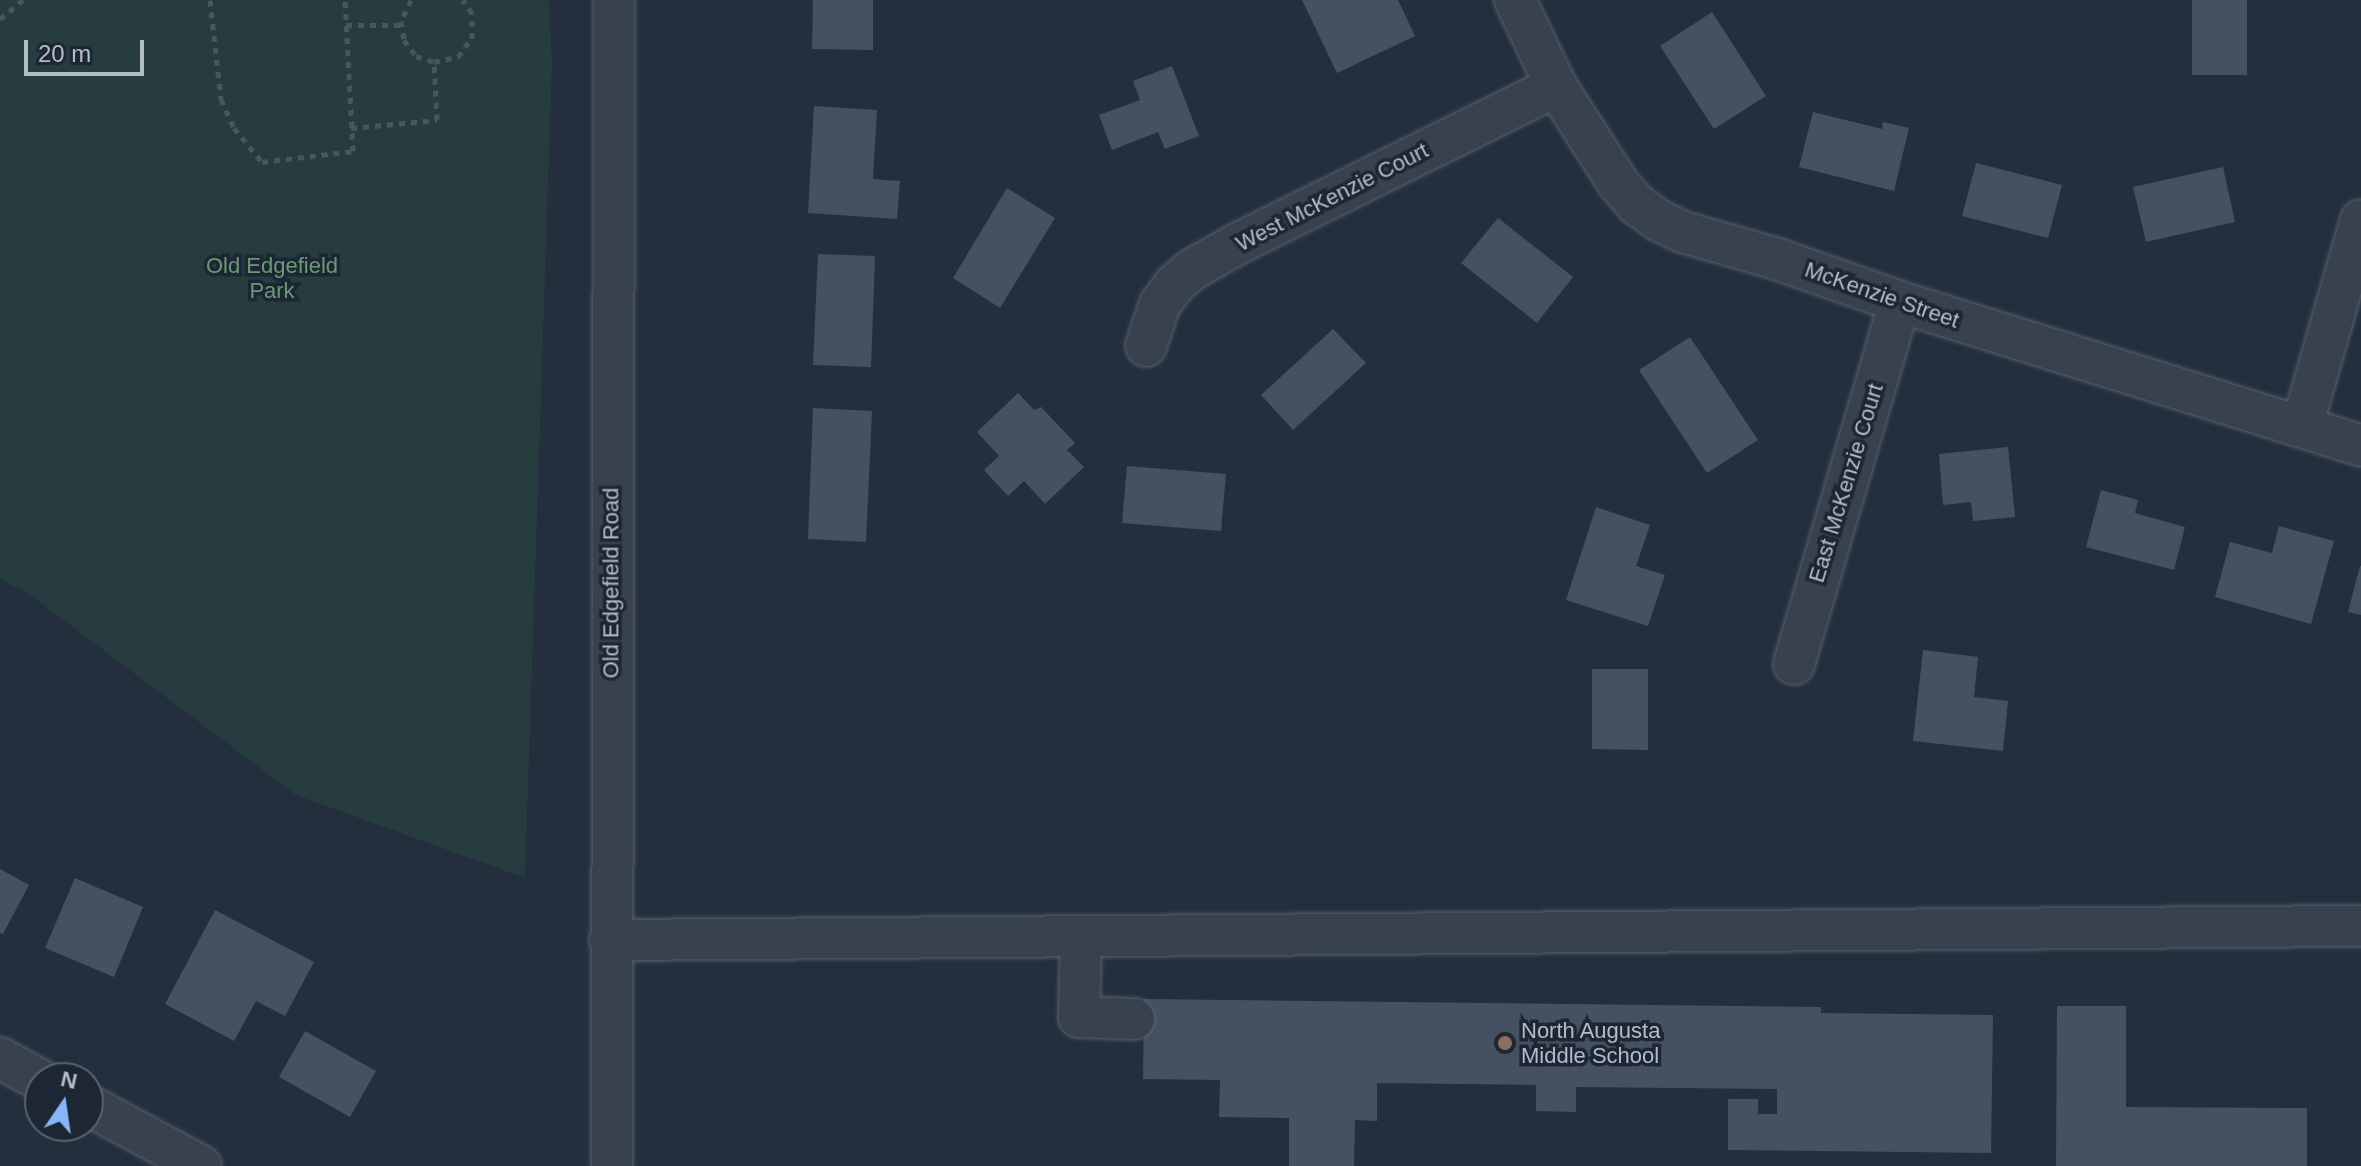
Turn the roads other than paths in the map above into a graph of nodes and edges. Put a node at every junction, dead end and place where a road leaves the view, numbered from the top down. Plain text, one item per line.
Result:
1 (614, 0) edge
2 (1515, 0) edge
3 (1556, 86) junction
4 (2361, 220) edge
5 (1900, 302) junction
6 (1146, 346) dead end
7 (2302, 426) junction
8 (2361, 446) edge
9 (1794, 664) dead end
10 (2361, 926) edge
11 (1081, 936) junction
12 (610, 940) junction
13 (1134, 1019) dead end
14 (0, 1058) edge
15 (24, 1071) edge
16 (104, 1114) edge
17 (201, 1166) edge
18 (612, 1166) edge

1 - 12 street, Old Edgefield Road
2 - 3 street, McKenzie Street
3 - 5 street, McKenzie Street
3 - 6 street, West McKenzie Court
4 - 7 street
5 - 7 street, McKenzie Street
5 - 9 street, East McKenzie Court
7 - 8 street, McKenzie Street
10 - 11 street
11 - 12 street
11 - 13 street
12 - 18 street, Old Edgefield Road
14 - 15 street
16 - 17 street

